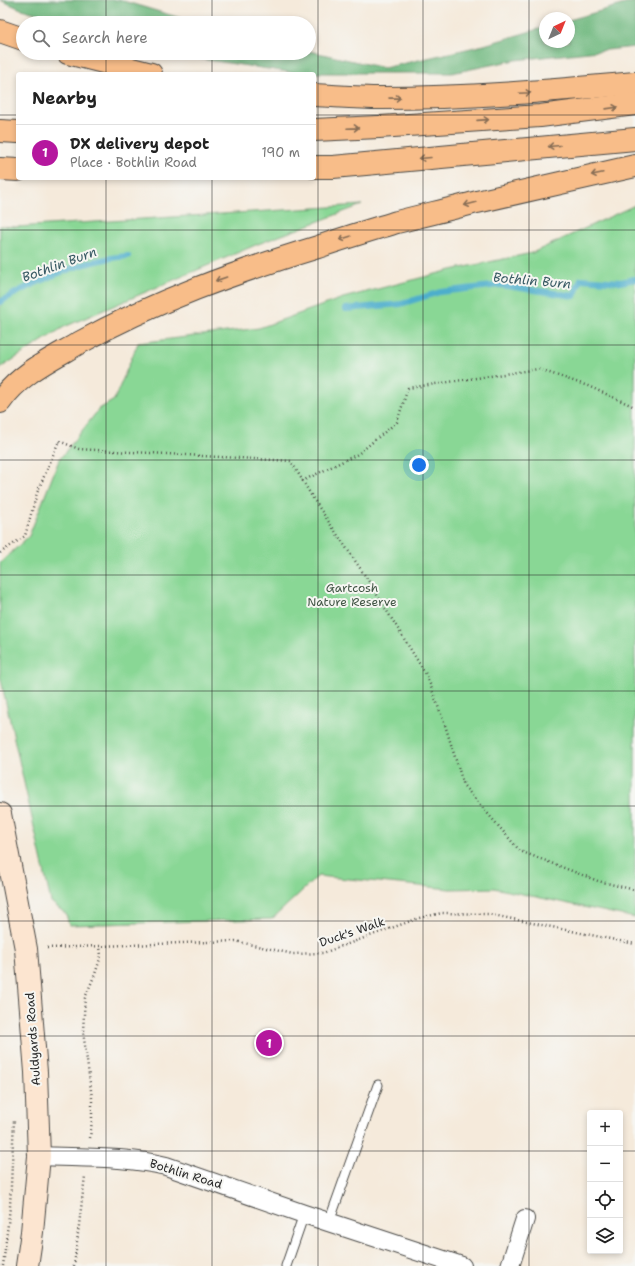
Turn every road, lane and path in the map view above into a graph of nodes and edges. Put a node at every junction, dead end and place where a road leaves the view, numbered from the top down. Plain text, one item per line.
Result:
1 (0, 31) edge
2 (16, 37) edge
3 (96, 60) edge
4 (143, 72) edge
5 (635, 83) edge
6 (316, 95) edge
7 (635, 104) edge
8 (316, 130) edge
9 (0, 131) edge
10 (16, 132) edge
11 (635, 139) edge
12 (635, 166) edge
13 (316, 167) edge
14 (0, 169) edge
15 (16, 170) edge
16 (0, 402) edge
17 (635, 407) edge
18 (302, 481) junction
19 (0, 553) edge
20 (0, 814) edge
21 (635, 890) edge
22 (635, 944) edge
23 (100, 946) junction
24 (47, 948) dead end
25 (378, 1085) dead end
26 (15, 1115) dead end
27 (39, 1156) junction
28 (87, 1158) junction
29 (304, 1214) junction
30 (525, 1219) dead end
31 (329, 1222) junction
32 (3, 1266) edge
33 (27, 1266) edge
34 (74, 1266) edge
35 (286, 1266) edge
36 (462, 1266) edge
37 (510, 1266) edge

1 - 2 highway
3 - 4 highway
6 -> 5 highway
8 -> 7 highway
9 - 10 highway
11 -> 13 highway
12 -> 16 highway
14 - 15 highway
17 - 18 path
18 - 19 path
18 - 21 path
20 - 27 street, Auldyards Road
22 - 23 path, Duck's Walk
23 - 24 path, Duck's Walk
23 - 28 path
25 - 31 lane
26 - 32 path
27 - 28 street, Bothlin Road
27 - 33 street, Auldyards Road
28 - 29 street, Bothlin Road
28 - 34 path
29 - 31 street, Bothlin Road
29 - 35 lane
30 - 37 street
31 - 36 street, Bothlin Road

